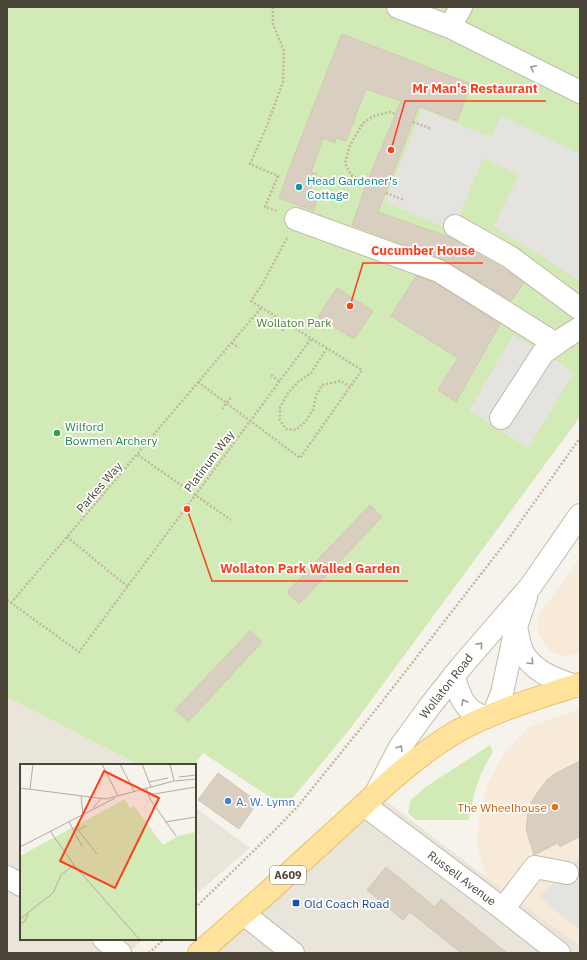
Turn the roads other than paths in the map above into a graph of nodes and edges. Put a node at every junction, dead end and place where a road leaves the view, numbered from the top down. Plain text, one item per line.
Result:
1 (398, 7) edge
2 (461, 7) edge
3 (450, 27) junction
4 (580, 92) edge
5 (296, 219) road end
6 (456, 226) dead end
7 (580, 309) edge
8 (580, 328) edge
9 (556, 344) junction
10 (501, 418) dead end
11 (580, 515) edge
12 (530, 587) junction
13 (516, 627) junction
14 (454, 675) junction
15 (578, 685) edge
16 (490, 715) junction
17 (369, 800) junction
18 (567, 873) dead end
19 (7, 877) edge
20 (20, 884) edge
21 (503, 909) junction
22 (244, 914) junction
23 (199, 953) edge
24 (293, 953) edge
25 (559, 953) edge

1 - 3 street
2 - 3 street
4 -> 3 street
5 - 9 street
6 - 7 street
8 - 9 street
9 - 10 street
11 - 12 street, Wollaton Road
12 - 13 street, Wollaton Road
14 -> 12 street, Wollaton Road
13 -> 15 street
13 - 16 street, Wollaton Road
16 -> 14 street
17 -> 14 street, Wollaton Road
15 - 16 main road, Wollaton Road / A609
16 - 17 main road, Wollaton Road / A609
17 - 21 street, Russell Avenue
17 - 22 main road, Wollaton Road / A609
18 - 21 street
19 - 20 street
21 - 25 street, Russell Avenue
22 - 23 main road, Wollaton Road / A609
22 - 24 street

